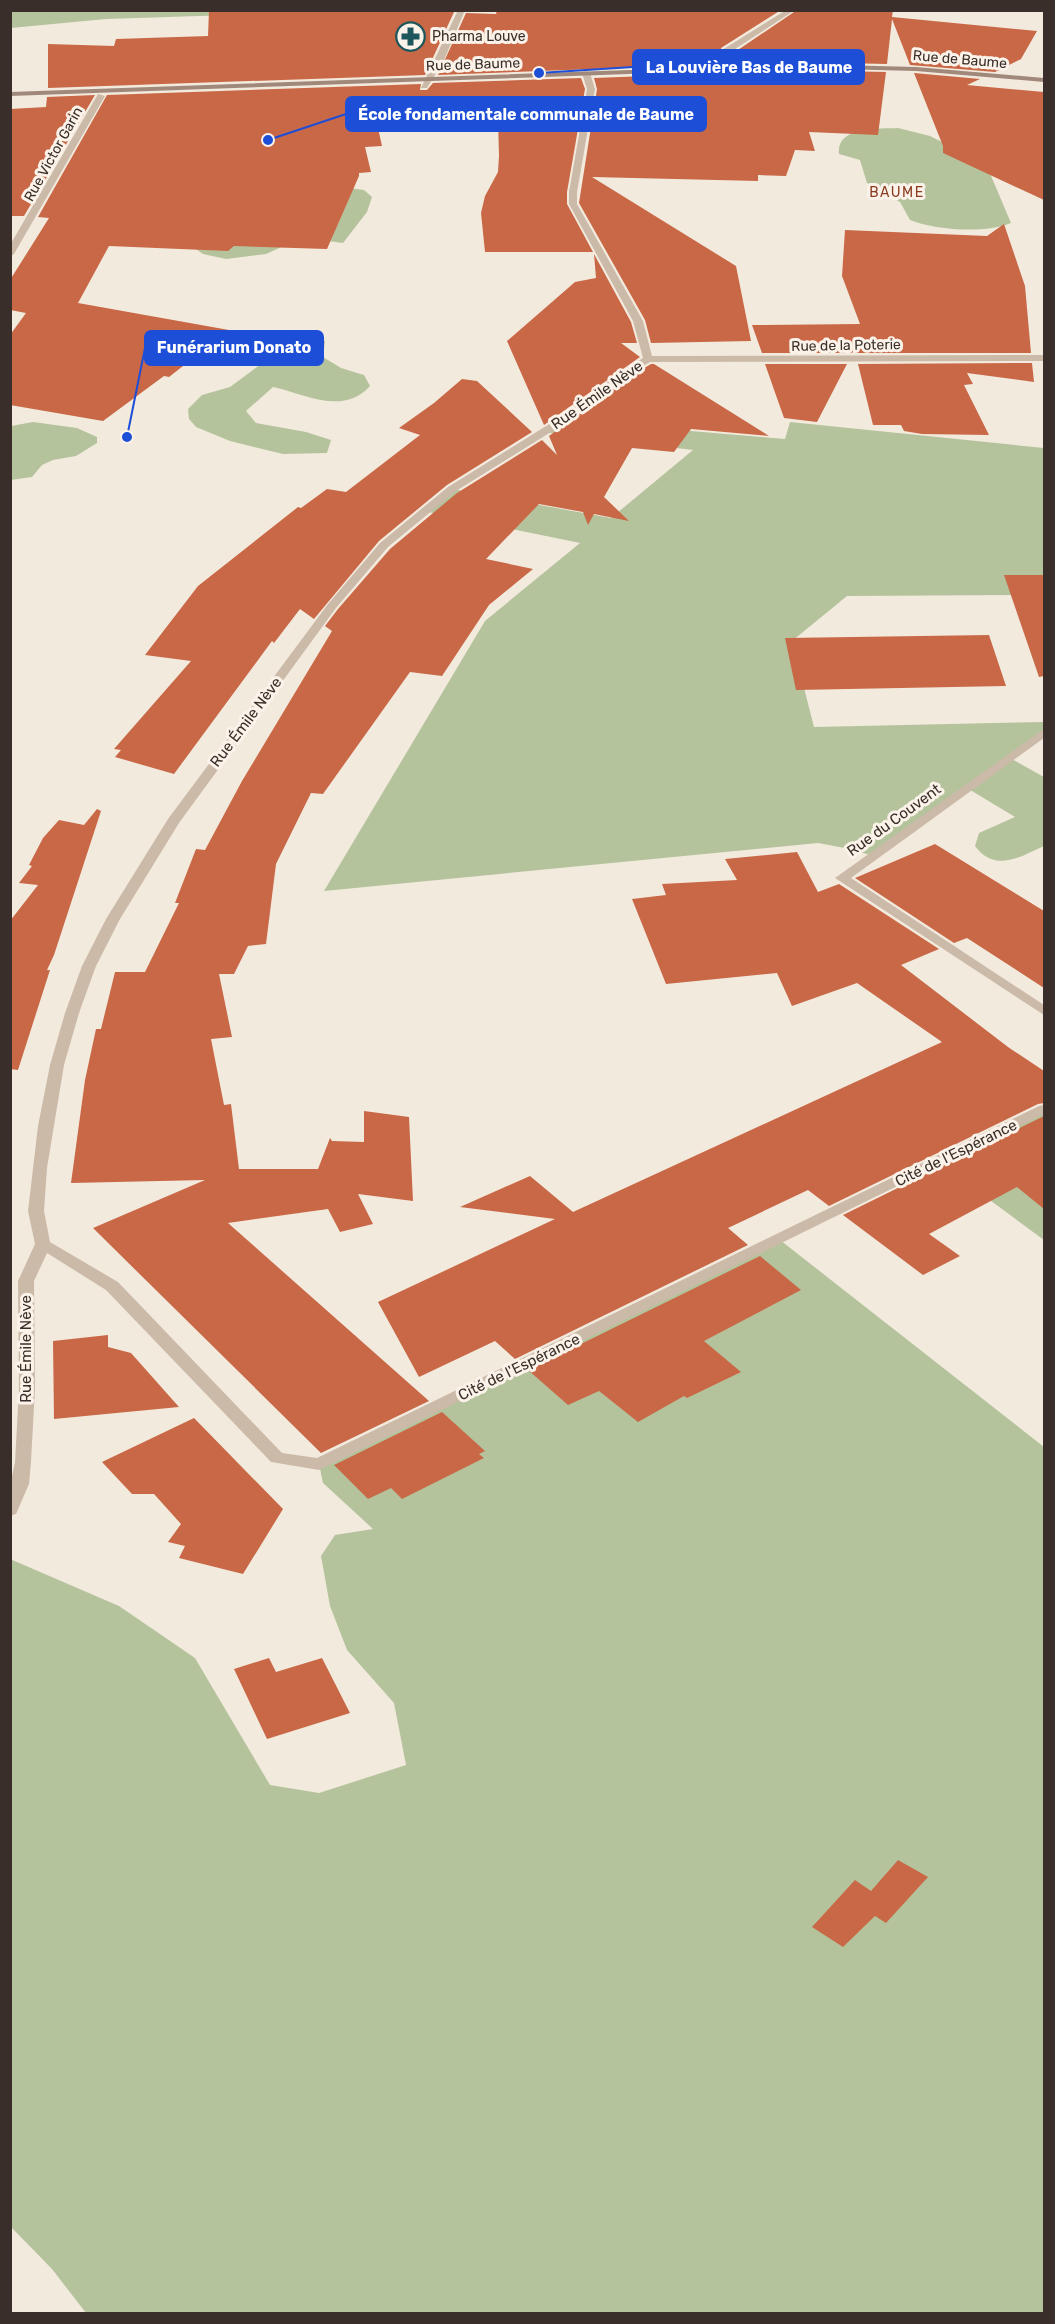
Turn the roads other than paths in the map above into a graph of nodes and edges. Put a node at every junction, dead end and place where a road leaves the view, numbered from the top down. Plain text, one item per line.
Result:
1 (462, 10) edge
2 (792, 10) edge
3 (731, 71) junction
4 (588, 77) junction
5 (1044, 81) edge
6 (426, 83) junction
7 (1044, 87) edge
8 (10, 94) edge
9 (101, 96) junction
10 (10, 100) edge
11 (24, 234) junction
12 (10, 235) edge
13 (10, 254) edge
14 (1044, 358) edge
15 (648, 359) junction
16 (1044, 733) edge
17 (1044, 1011) edge
18 (1044, 1109) edge
19 (43, 1244) junction
20 (10, 1510) edge

1 - 6 street
2 - 3 street
3 - 4 main road, Rue de Baume
3 - 5 main road, Rue de Baume
3 - 7 main road, Rue de Baume
4 - 6 main road, Rue de Baume
4 - 15 street, Rue Émile Nève
6 - 8 main road, Rue de Baume
6 - 9 main road, Rue de Baume
9 - 10 main road, Rue de Baume
9 - 11 street, Rue Victor Garin
11 - 12 street
11 - 13 street, Rue Victor Garin
14 - 15 street, Rue de la Poterie
15 - 19 street, Rue Émile Nève
16 - 17 street, Rue du Couvent
18 - 19 street, Cité de l'Espérance
19 - 20 street, Rue Émile Nève

